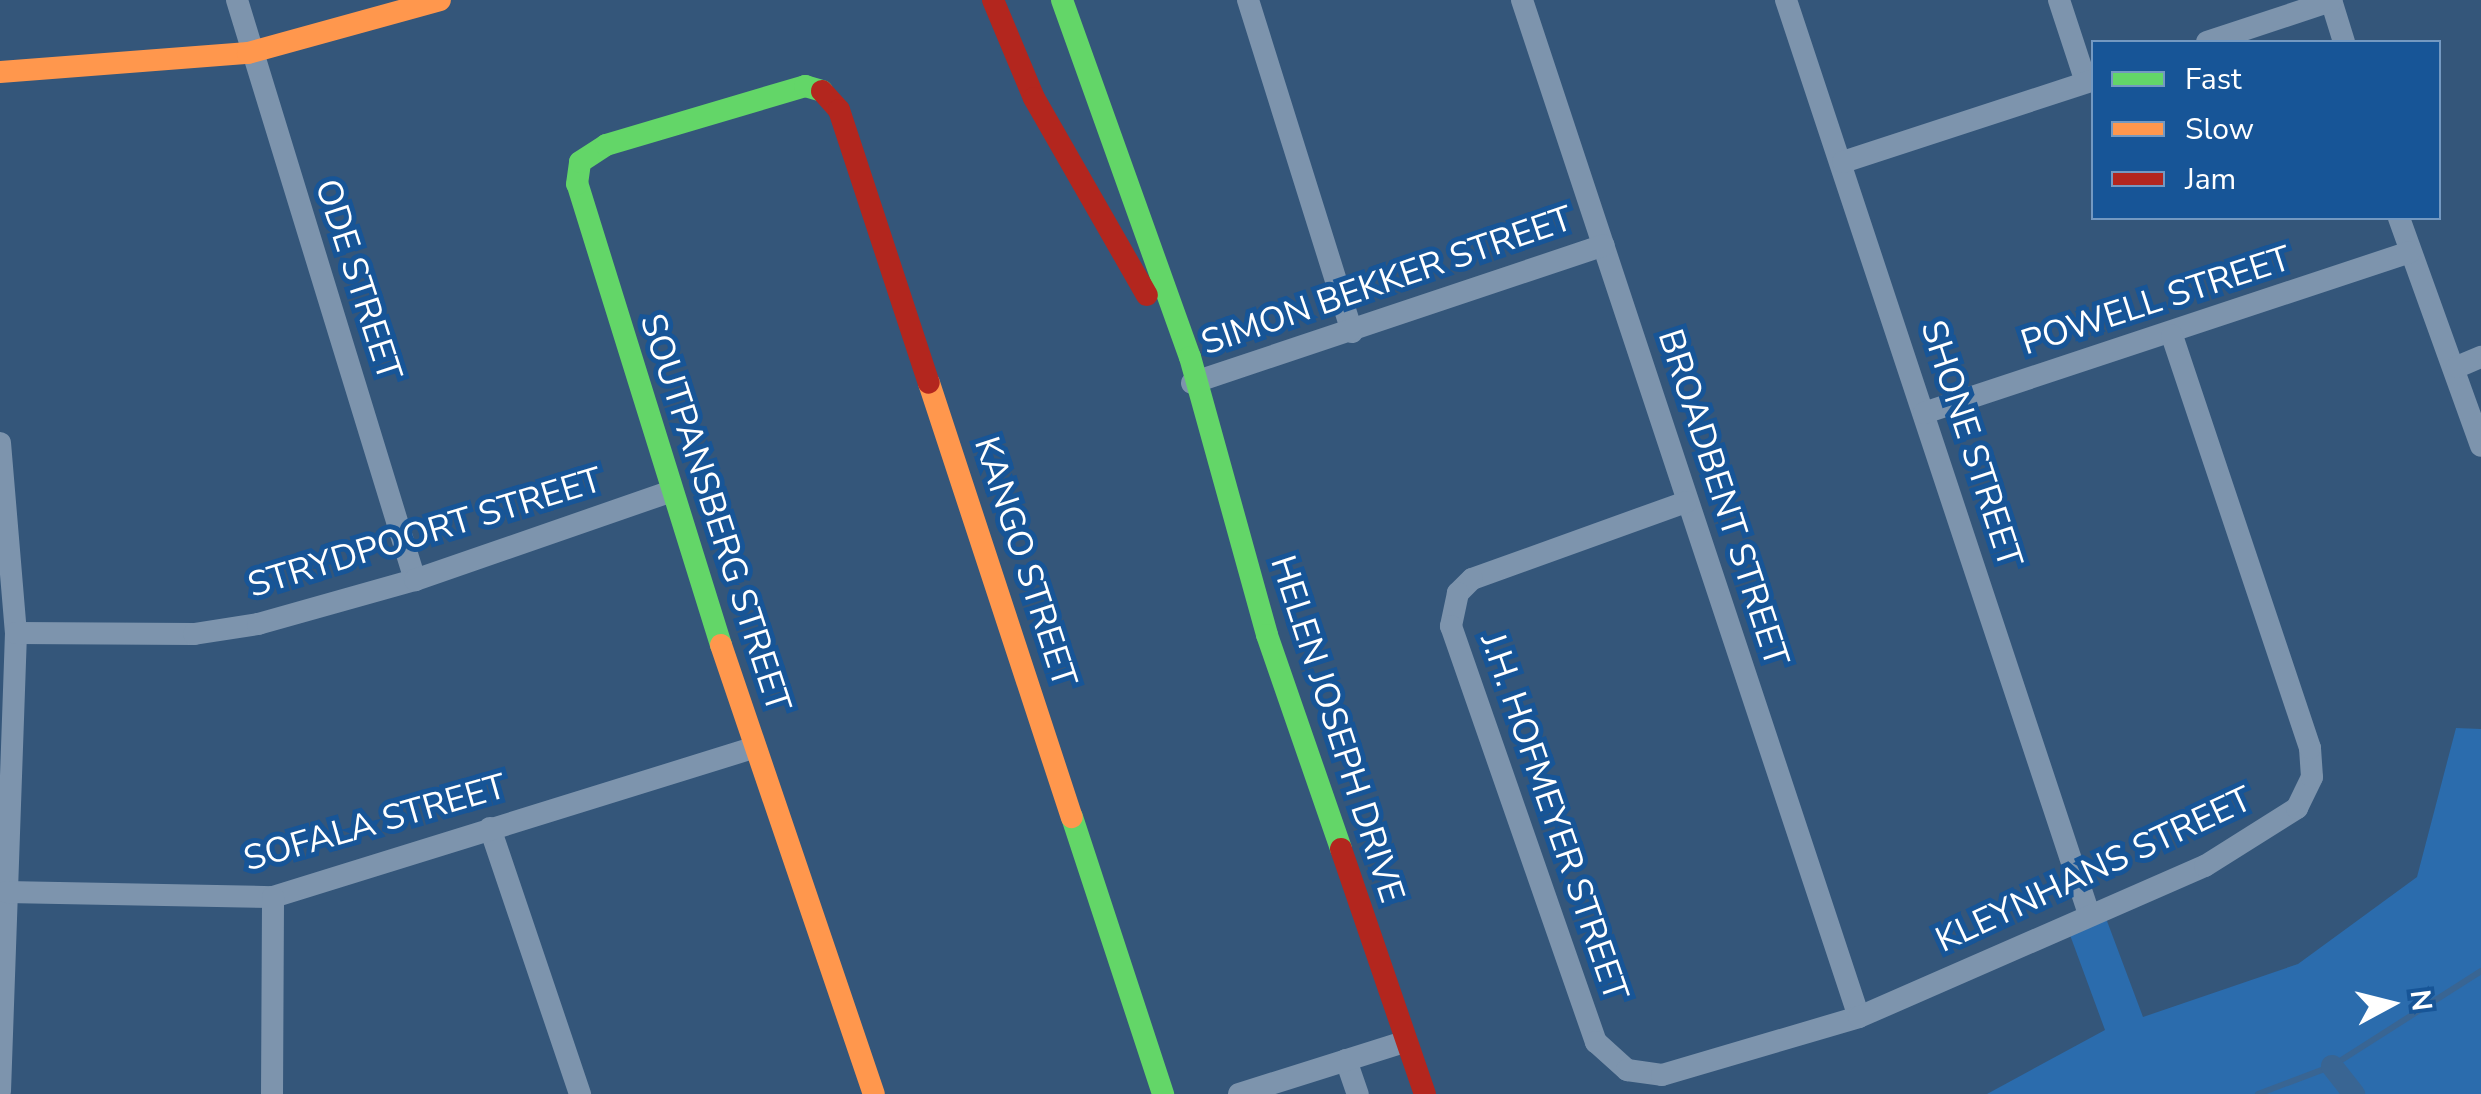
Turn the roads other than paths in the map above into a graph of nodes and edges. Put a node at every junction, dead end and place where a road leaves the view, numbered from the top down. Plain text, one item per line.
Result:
1 (237, 0) edge
2 (440, 0) edge
3 (993, 0) edge
4 (1062, 0) edge
5 (1248, 0) edge
6 (1522, 0) edge
7 (1786, 0) edge
8 (2060, 0) edge
9 (2331, 1) edge
10 (2213, 40) edge
11 (2343, 40) edge
12 (248, 53) junction
13 (0, 72) edge
14 (2090, 81) edge
15 (789, 88) joint
16 (1843, 162) junction
17 (2400, 220) edge
18 (1604, 245) junction
19 (2410, 252) junction
20 (1352, 332) junction
21 (2172, 335) junction
22 (2481, 357) edge
23 (2457, 367) junction
24 (1192, 383) junction
25 (1924, 413) junction
26 (0, 443) edge
27 (2481, 446) edge
28 (672, 491) junction
29 (1686, 502) junction
30 (415, 580) junction
31 (16, 632) junction
32 (754, 748) junction
33 (490, 828) junction
34 (6, 892) junction
35 (273, 896) junction
36 (2088, 911) junction
37 (1860, 1017) junction
38 (1404, 1042) junction
39 (1346, 1060) junction
40 (1614, 1064) joint
41 (0, 1091) edge
42 (272, 1094) edge
43 (580, 1094) edge
44 (874, 1094) edge
45 (1163, 1094) edge
46 (1238, 1094) edge
47 (1358, 1094) edge
48 (1426, 1094) edge

1 - 12 street, ODE STREET
2 - 12 street
3 - 24 street, HELEN JOSEPH DRIVE
4 - 24 street, HELEN JOSEPH DRIVE
5 - 20 street
6 - 18 street, BROADBENT STREET
7 - 16 street, SHONE STREET
8 - 14 street
9 - 10 street
9 - 11 street
12 - 13 street
12 - 30 street, ODE STREET
14 - 16 street
15 - 28 street, SOUTPANSBERG STREET
15 - 45 street, KANGO STREET
16 - 25 street, SHONE STREET
17 - 19 street
18 - 20 street, SIMON BEKKER STREET
18 - 29 street, BROADBENT STREET
19 - 21 street, POWELL STREET
19 - 23 street
20 - 24 street, SIMON BEKKER STREET
21 - 25 street, POWELL STREET
21 - 36 street, KLEYNHANS STREET
22 - 23 street
23 - 27 street
24 - 38 street, HELEN JOSEPH DRIVE
25 - 36 street, SHONE STREET
26 - 31 street
28 - 30 street, STRYDPOORT STREET
28 - 32 street, SOUTPANSBERG STREET
29 - 37 street, BROADBENT STREET
29 - 40 street, J.H. HOFMEYER STREET
30 - 31 street, STRYDPOORT STREET
31 - 34 street
32 - 33 street, SOFALA STREET
32 - 44 street, SOUTPANSBERG STREET
33 - 35 street, SOFALA STREET
33 - 43 street
34 - 35 street, SOFALA STREET
34 - 41 street
35 - 42 street
36 - 37 street, KLEYNHANS STREET
37 - 40 street, KLEYNHANS STREET
38 - 39 street
38 - 48 street, HELEN JOSEPH DRIVE
39 - 46 street
39 - 47 street

